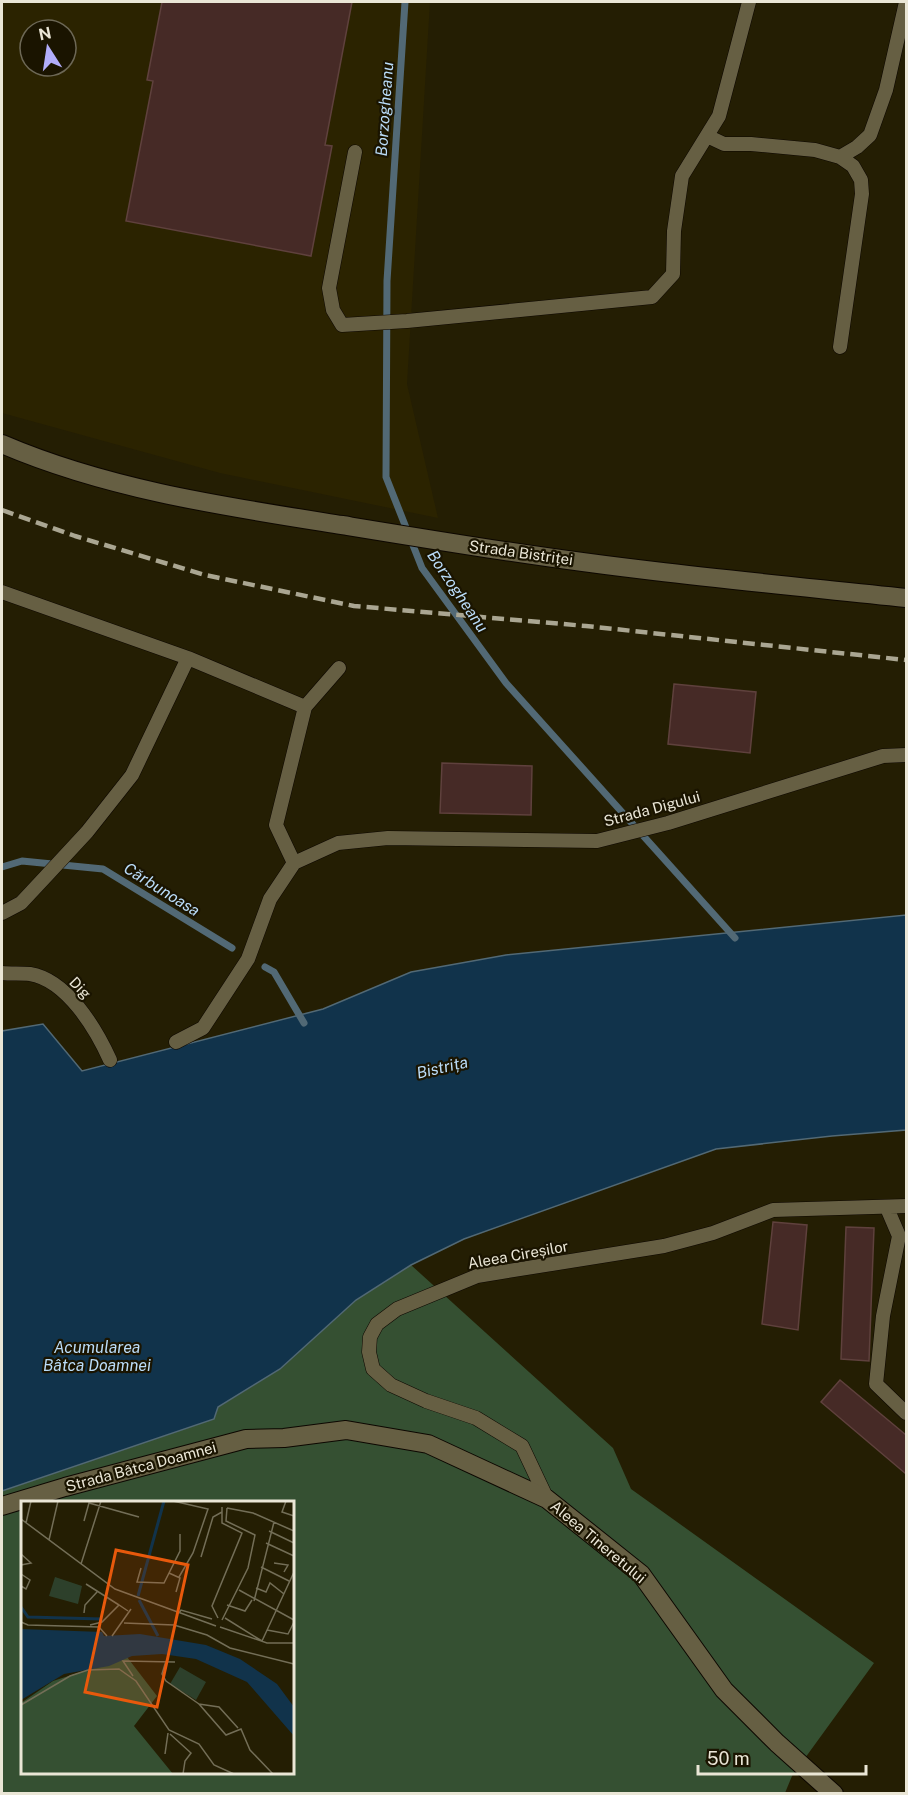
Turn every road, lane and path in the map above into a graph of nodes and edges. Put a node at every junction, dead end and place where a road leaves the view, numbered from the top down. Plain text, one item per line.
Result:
1 (749, 2) edge
2 (906, 2) edge
3 (707, 136) junction
4 (355, 152) dead end
5 (840, 157) junction
6 (840, 346) dead end
7 (2, 444) edge
8 (2, 592) edge
9 (906, 598) edge
10 (188, 658) junction
11 (339, 668) dead end
12 (305, 707) junction
13 (906, 755) edge
14 (294, 863) junction
15 (2, 913) edge
16 (2, 973) edge
17 (176, 1042) dead end
18 (110, 1060) dead end
19 (906, 1206) edge
20 (887, 1208) junction
21 (906, 1413) edge
22 (246, 1439) joint
23 (547, 1499) junction
24 (2, 1506) edge
25 (834, 1794) edge

1 - 3 lane
2 - 5 lane
3 - 4 lane
3 - 5 lane
5 - 6 lane
7 - 9 street, Strada Bistriței
8 - 10 lane
10 - 12 lane
10 - 15 lane
11 - 12 lane
12 - 14 lane
13 - 14 lane, Strada Digului
14 - 17 lane
16 - 18 lane, Dig
19 - 20 lane, Aleea Cireșilor
20 - 21 lane
20 - 23 lane, Aleea Cireșilor
22 - 23 street, Aleea Tineretului
22 - 24 street, Strada Bâtca Doamnei
23 - 25 street, Aleea Tineretului

